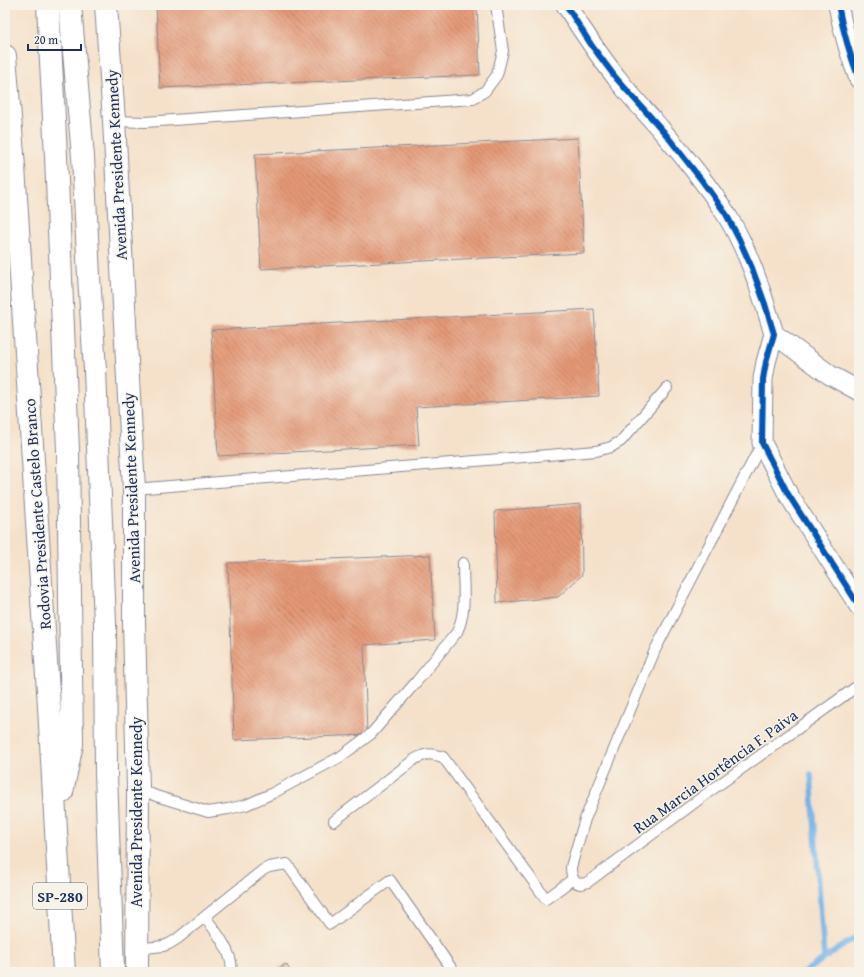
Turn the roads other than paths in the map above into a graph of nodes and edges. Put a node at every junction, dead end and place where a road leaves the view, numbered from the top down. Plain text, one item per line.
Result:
1 (48, 5) edge
2 (70, 5) edge
3 (106, 5) edge
4 (496, 5) edge
5 (566, 5) edge
6 (838, 5) edge
7 (5, 56) edge
8 (859, 79) edge
9 (114, 121) junction
10 (774, 334) junction
11 (667, 388) dead end
12 (859, 391) edge
13 (762, 443) junction
14 (134, 489) junction
15 (463, 563) dead end
16 (859, 606) edge
17 (859, 685) edge
18 (138, 788) junction
19 (56, 820) junction
20 (334, 821) dead end
21 (573, 879) junction
22 (205, 917) junction
23 (136, 949) junction
24 (64, 972) edge
25 (113, 972) edge
26 (137, 972) edge
27 (231, 972) edge
28 (454, 972) edge

1 - 19 main road
2 - 25 main road
3 - 9 main road, Avenida Presidente Kennedy
4 - 9 lane
5 - 10 street
6 - 8 street
7 - 19 main road, Rodovia Presidente Castelo Branco / SP-280
9 - 14 main road, Avenida Presidente Kennedy
10 - 12 street
10 - 13 street
11 - 14 lane
13 - 16 street
13 - 21 lane
14 - 18 main road, Avenida Presidente Kennedy
15 - 18 lane
17 - 21 lane, Rua Marcia Hortência F. Paiva
18 - 23 main road, Avenida Presidente Kennedy
19 - 24 main road, Rodovia Presidente Castelo Branco / SP-280
20 - 21 lane
22 - 23 lane
22 - 27 lane
22 - 28 lane
23 - 26 main road, Avenida Presidente Kennedy

